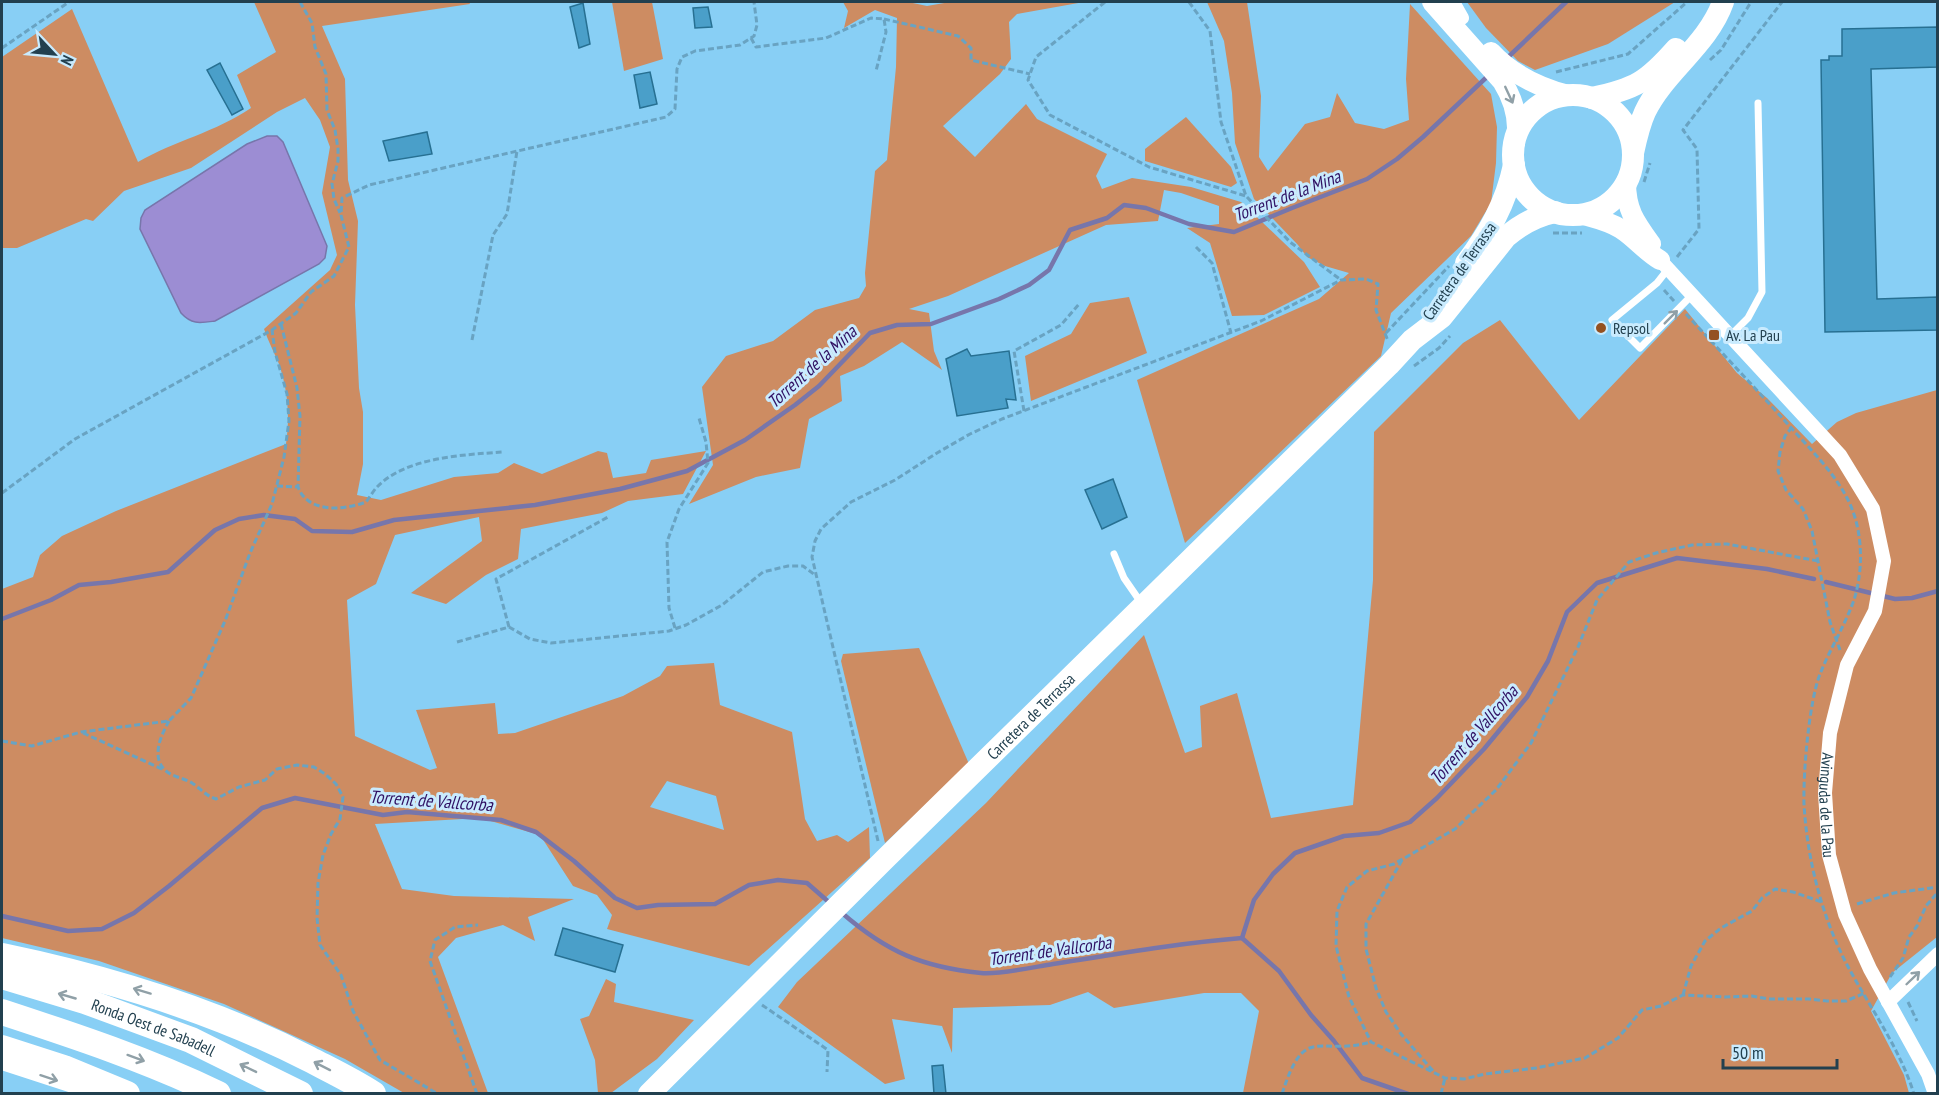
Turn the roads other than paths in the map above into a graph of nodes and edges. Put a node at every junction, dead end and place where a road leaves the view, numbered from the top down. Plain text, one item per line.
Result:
1 (1432, 2) edge
2 (1721, 2) edge
3 (1454, 7) edge
4 (1568, 95) junction
5 (1592, 98) junction
6 (1758, 103) dead end
7 (1517, 133) junction
8 (1641, 157) junction
9 (1514, 165) junction
10 (1634, 184) junction
11 (1555, 212) junction
12 (1584, 224) junction
13 (1664, 264) junction
14 (1692, 295) junction
15 (1730, 336) junction
16 (1412, 340) junction
17 (1114, 554) dead end
18 (1143, 606) junction
19 (1938, 954) edge
20 (2, 956) edge
21 (2, 976) edge
22 (1888, 1002) junction
23 (2, 1012) edge
24 (2, 1048) edge
25 (2, 1063) edge
26 (96, 1094) edge
27 (127, 1094) edge
28 (218, 1094) edge
29 (300, 1094) edge
30 (373, 1094) edge
31 (649, 1094) edge
32 (1935, 1094) edge

1 -> 7 street
2 - 5 main road
2 - 8 main road
3 - 4 street
4 - 5 main road
4 - 7 main road
5 - 8 main road
6 - 15 lane
7 - 9 main road
8 - 10 main road
9 - 11 main road
9 - 16 main road, Carretera de Terrassa
10 - 12 main road
10 - 13 street, Avinguda de la Pau
11 - 12 main road
11 - 16 main road, Carretera de Terrassa
12 - 13 street, Avinguda de la Pau
13 - 14 street, Avinguda de la Pau
13 -> 14 lane
14 - 15 street, Avinguda de la Pau
15 - 22 street, Avinguda de la Pau
16 - 18 main road, Carretera de Terrassa
17 - 18 lane
18 - 31 main road, Carretera de Terrassa
22 -> 19 street
30 -> 20 highway
29 -> 21 highway, Ronda Oest de Sabadell
22 - 32 street, Avinguda de la Pau
23 -> 28 highway, Ronda Oest de Sabadell
24 - 27 highway
25 -> 26 street

